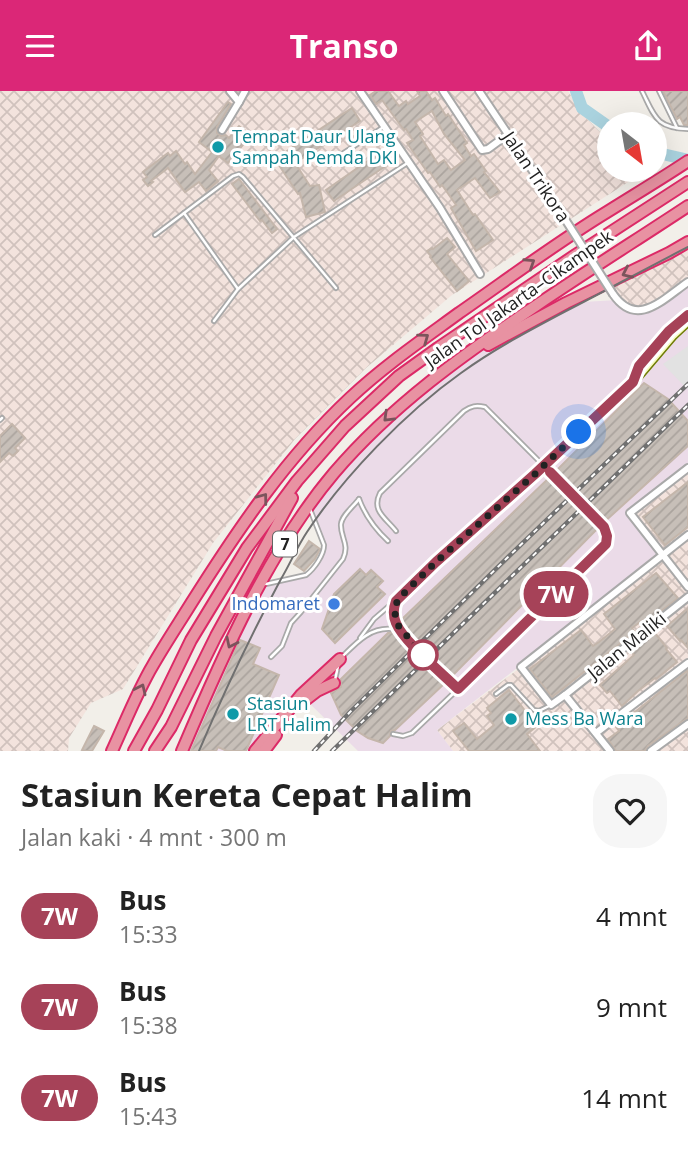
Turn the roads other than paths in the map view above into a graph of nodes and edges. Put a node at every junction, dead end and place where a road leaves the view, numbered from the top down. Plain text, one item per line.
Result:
1 (230, 91) edge
2 (245, 91) edge
3 (443, 91) edge
4 (479, 91) edge
5 (642, 91) edge
6 (659, 91) edge
7 (362, 92) edge
8 (239, 102) junction
9 (385, 126) junction
10 (677, 128) junction
11 (688, 129) edge
12 (222, 130) dead end
13 (507, 135) junction
14 (342, 154) dead end
15 (688, 161) edge
16 (409, 162) junction
17 (688, 182) edge
18 (688, 206) edge
19 (184, 213) junction
20 (155, 235) dead end
21 (294, 237) junction
22 (688, 242) edge
23 (480, 274) dead end
24 (688, 282) edge
25 (336, 288) dead end
26 (238, 289) junction
27 (688, 315) edge
28 (214, 321) dead end
29 (688, 321) edge
30 (440, 373) junction
31 (636, 385) junction
32 (688, 468) edge
33 (547, 469) junction
34 (306, 471) junction
35 (309, 506) junction
36 (604, 527) dead end
37 (396, 531) dead end
38 (688, 535) edge
39 (388, 541) dead end
40 (663, 555) junction
41 (260, 586) junction
42 (688, 587) edge
43 (688, 597) edge
44 (399, 598) junction
45 (397, 624) dead end
46 (392, 629) dead end
47 (359, 640) junction
48 (271, 657) dead end
49 (340, 659) junction
50 (688, 663) edge
51 (449, 679) dead end
52 (335, 683) joint
53 (458, 689) junction
54 (496, 694) dead end
55 (565, 695) junction
56 (551, 705) junction
57 (688, 724) edge
58 (596, 733) junction
59 (393, 734) dead end
60 (112, 751) edge
61 (134, 751) edge
62 (155, 751) edge
63 (182, 751) edge
64 (255, 751) edge
65 (264, 751) edge
66 (610, 751) edge
67 (651, 751) edge

1 - 8 street
2 - 8 street
3 - 13 street
4 - 13 street, Jalan Trikora
5 - 10 lane
6 - 10 lane
7 - 9 street
8 - 12 street
9 - 14 lane
9 - 16 street
10 - 11 lane
13 - 24 street, Jalan Trikora, bridge
60 -> 15 highway
16 - 21 lane
16 - 23 street
17 - 34 highway, Jalan Tol Jakarta–Cikampek / 7
18 - 30 highway, Jalan Tol Jakarta–Cikampek / 7
19 - 20 lane
19 - 21 lane
19 - 26 lane
21 - 25 lane
21 - 26 lane
22 -> 30 highway
26 - 28 lane
27 - 31 street
29 - 31 street
30 -> 35 highway, Jalan Tol Jakarta–Cikampek / 7
31 - 33 street
32 - 40 street
33 - 37 lane
33 - 44 lane
34 - 61 highway, Jalan Tol Jakarta–Cikampek / 7
34 - 62 highway, Jalan Tol Jakarta–Cikampek / 7
35 - 41 highway, Jalan Tol Jakarta–Cikampek / 7
35 - 41 lane
36 - 53 lane
38 - 40 street
39 - 48 lane
40 - 42 street
40 - 56 street
41 -> 63 highway, Jalan Tol Jakarta–Cikampek / 7
43 - 55 street, Jalan Maliki
44 - 45 lane
44 - 47 lane
46 - 47 lane
47 - 49 lane
49 - 52 lane
49 - 64 highway
50 - 58 street
51 - 53 lane
52 - 65 highway
53 - 59 lane
54 - 56 lane
55 - 56 street, Jalan Maliki
55 - 58 street
57 - 67 street
58 - 66 street

